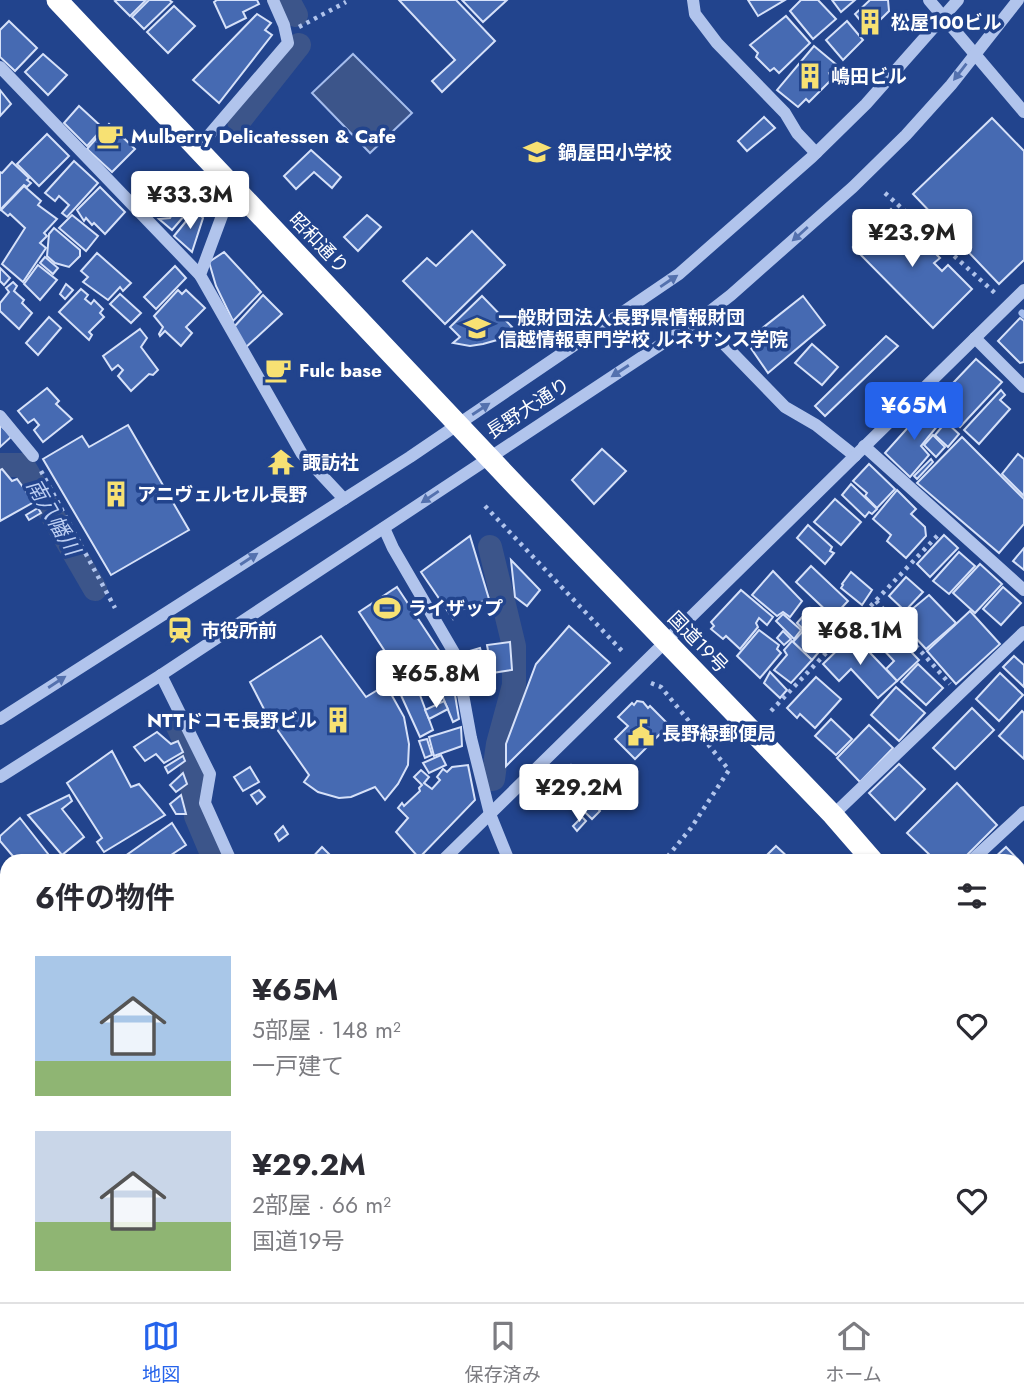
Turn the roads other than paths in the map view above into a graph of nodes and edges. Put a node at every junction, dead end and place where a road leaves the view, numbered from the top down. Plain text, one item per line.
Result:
1 (57, 0) edge
2 (273, 0) edge
3 (693, 0) edge
4 (929, 0) edge
5 (958, 0) edge
6 (1018, 0) edge
7 (944, 16) junction
8 (976, 52) junction
9 (0, 67) edge
10 (1024, 112) edge
11 (198, 148) junction
12 (816, 153) junction
13 (233, 186) junction
14 (200, 275) junction
15 (1024, 290) edge
16 (975, 338) junction
17 (721, 341) dead end
18 (1024, 387) edge
19 (0, 416) edge
20 (458, 424) junction
21 (864, 446) junction
22 (33, 456) road end
23 (855, 456) junction
24 (489, 457) junction
25 (344, 499) junction
26 (384, 528) junction
27 (1024, 590) edge
28 (1024, 632) edge
29 (665, 641) junction
30 (161, 675) junction
31 (0, 719) edge
32 (0, 777) edge
33 (1024, 812) edge
34 (490, 814) junction
35 (833, 815) junction
36 (228, 854) edge
37 (449, 854) edge
38 (506, 854) edge
39 (867, 854) edge
40 (979, 854) edge

1 - 11 highway, 昭和通り
2 - 11 street
3 - 12 street
4 - 7 street
5 - 7 street, 長野大通り
6 - 8 street, 長野大通り
7 - 8 street
7 - 12 street, 長野大通り
8 - 10 street
8 -> 24 street, 長野大通り
9 - 14 street
11 - 13 highway, 昭和通り
20 -> 12 street, 長野大通り
13 - 14 street
13 - 20 highway, 昭和通り
14 - 25 street
15 - 16 street
16 - 18 street
16 - 21 street
17 - 23 street
19 - 22 street
20 - 24 highway, 昭和通り
20 - 25 street, 長野大通り
21 - 23 street
21 - 27 street
23 - 29 street
24 -> 26 street, 長野大通り
24 - 29 highway, 国道19号
31 -> 25 street, 長野大通り
26 - 30 street, 長野大通り
26 - 34 street
28 - 35 street
29 - 34 street
29 - 35 highway, 国道19号
30 - 32 street, 長野大通り
30 - 36 street
33 - 40 street
34 - 37 street
34 - 38 street
35 - 39 highway, 国道19号

